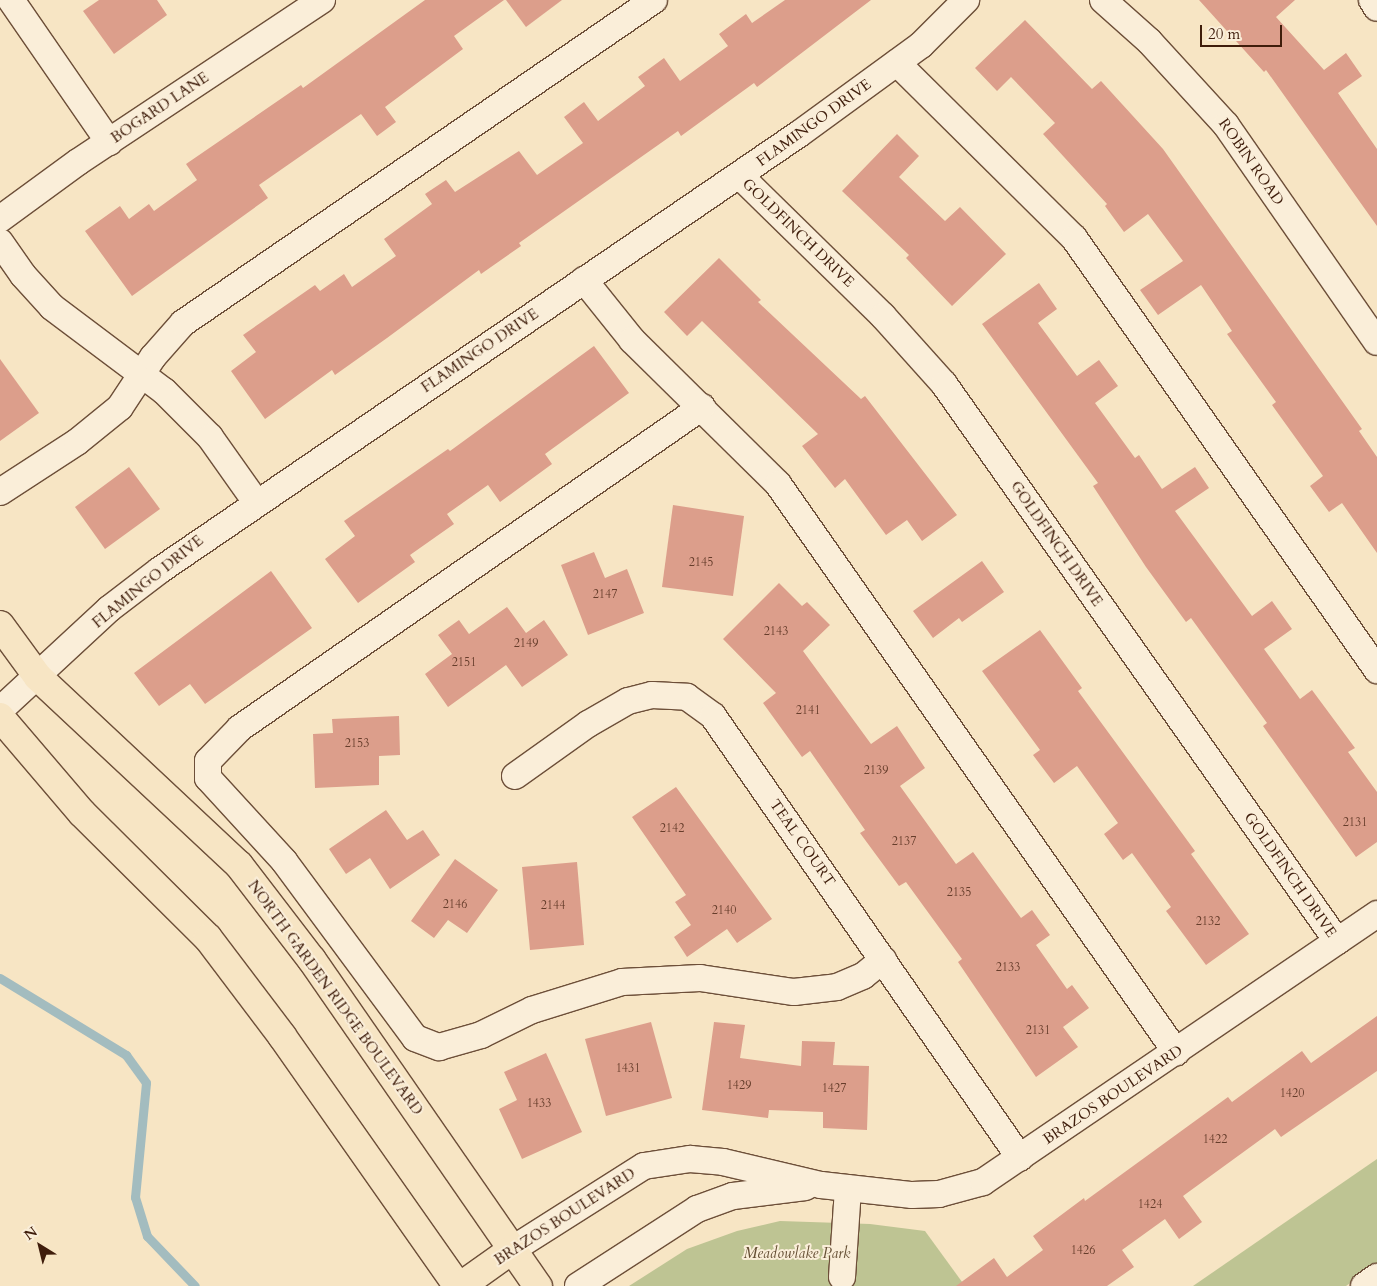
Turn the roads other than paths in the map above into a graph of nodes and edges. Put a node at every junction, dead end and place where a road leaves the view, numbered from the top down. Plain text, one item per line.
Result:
1 (11, 0) edge
2 (322, 0) edge
3 (654, 0) edge
4 (966, 0) edge
5 (1104, 0) edge
6 (1372, 0) edge
7 (1377, 8) edge
8 (897, 63) junction
9 (109, 142) junction
10 (740, 176) junction
11 (0, 219) edge
12 (0, 242) edge
13 (584, 280) junction
14 (1377, 342) edge
15 (141, 374) junction
16 (702, 407) junction
17 (0, 492) edge
18 (256, 502) junction
19 (0, 625) edge
20 (1377, 670) edge
21 (38, 678) junction
22 (0, 710) edge
23 (0, 717) edge
24 (515, 776) dead end
25 (1377, 914) edge
26 (1337, 942) junction
27 (884, 960) junction
28 (1176, 1052) junction
29 (1020, 1158) junction
30 (821, 1184) junction
31 (848, 1188) junction
32 (513, 1249) junction
33 (842, 1277) dead end
34 (1377, 1277) edge
35 (459, 1286) edge
36 (538, 1286) edge
37 (578, 1286) edge
38 (1364, 1286) edge

1 - 9 street
2 - 9 street, BOGARD LANE
3 - 15 street
4 - 8 street, FLAMINGO DRIVE
5 - 14 street, ROBIN ROAD
6 - 7 street
8 - 10 street, FLAMINGO DRIVE
8 - 20 street
9 - 11 street, BOGARD LANE
10 - 13 street, FLAMINGO DRIVE
10 - 26 street, GOLDFINCH DRIVE
12 - 15 street
13 - 16 street
13 - 18 street, FLAMINGO DRIVE
15 - 17 street
15 - 18 street
16 - 27 street
16 - 28 street
18 - 21 street, FLAMINGO DRIVE
19 - 21 main road, NORTH GARDEN RIDGE BOULEVARD
21 - 22 street, FLAMINGO DRIVE
21 - 32 main road, NORTH GARDEN RIDGE BOULEVARD
23 - 35 main road
24 - 27 street, TEAL COURT
25 - 26 street, BRAZOS BOULEVARD
26 - 28 street, BRAZOS BOULEVARD
27 - 29 street, TEAL COURT
28 - 29 street, BRAZOS BOULEVARD
29 - 31 street, BRAZOS BOULEVARD
30 - 31 street, BRAZOS BOULEVARD
30 - 32 street, BRAZOS BOULEVARD
30 - 37 street, BRAZOS BOULEVARD
31 - 33 street
32 - 35 main road, BRAZOS BOULEVARD
32 - 36 main road, NORTH GARDEN RIDGE BOULEVARD
34 - 38 street

